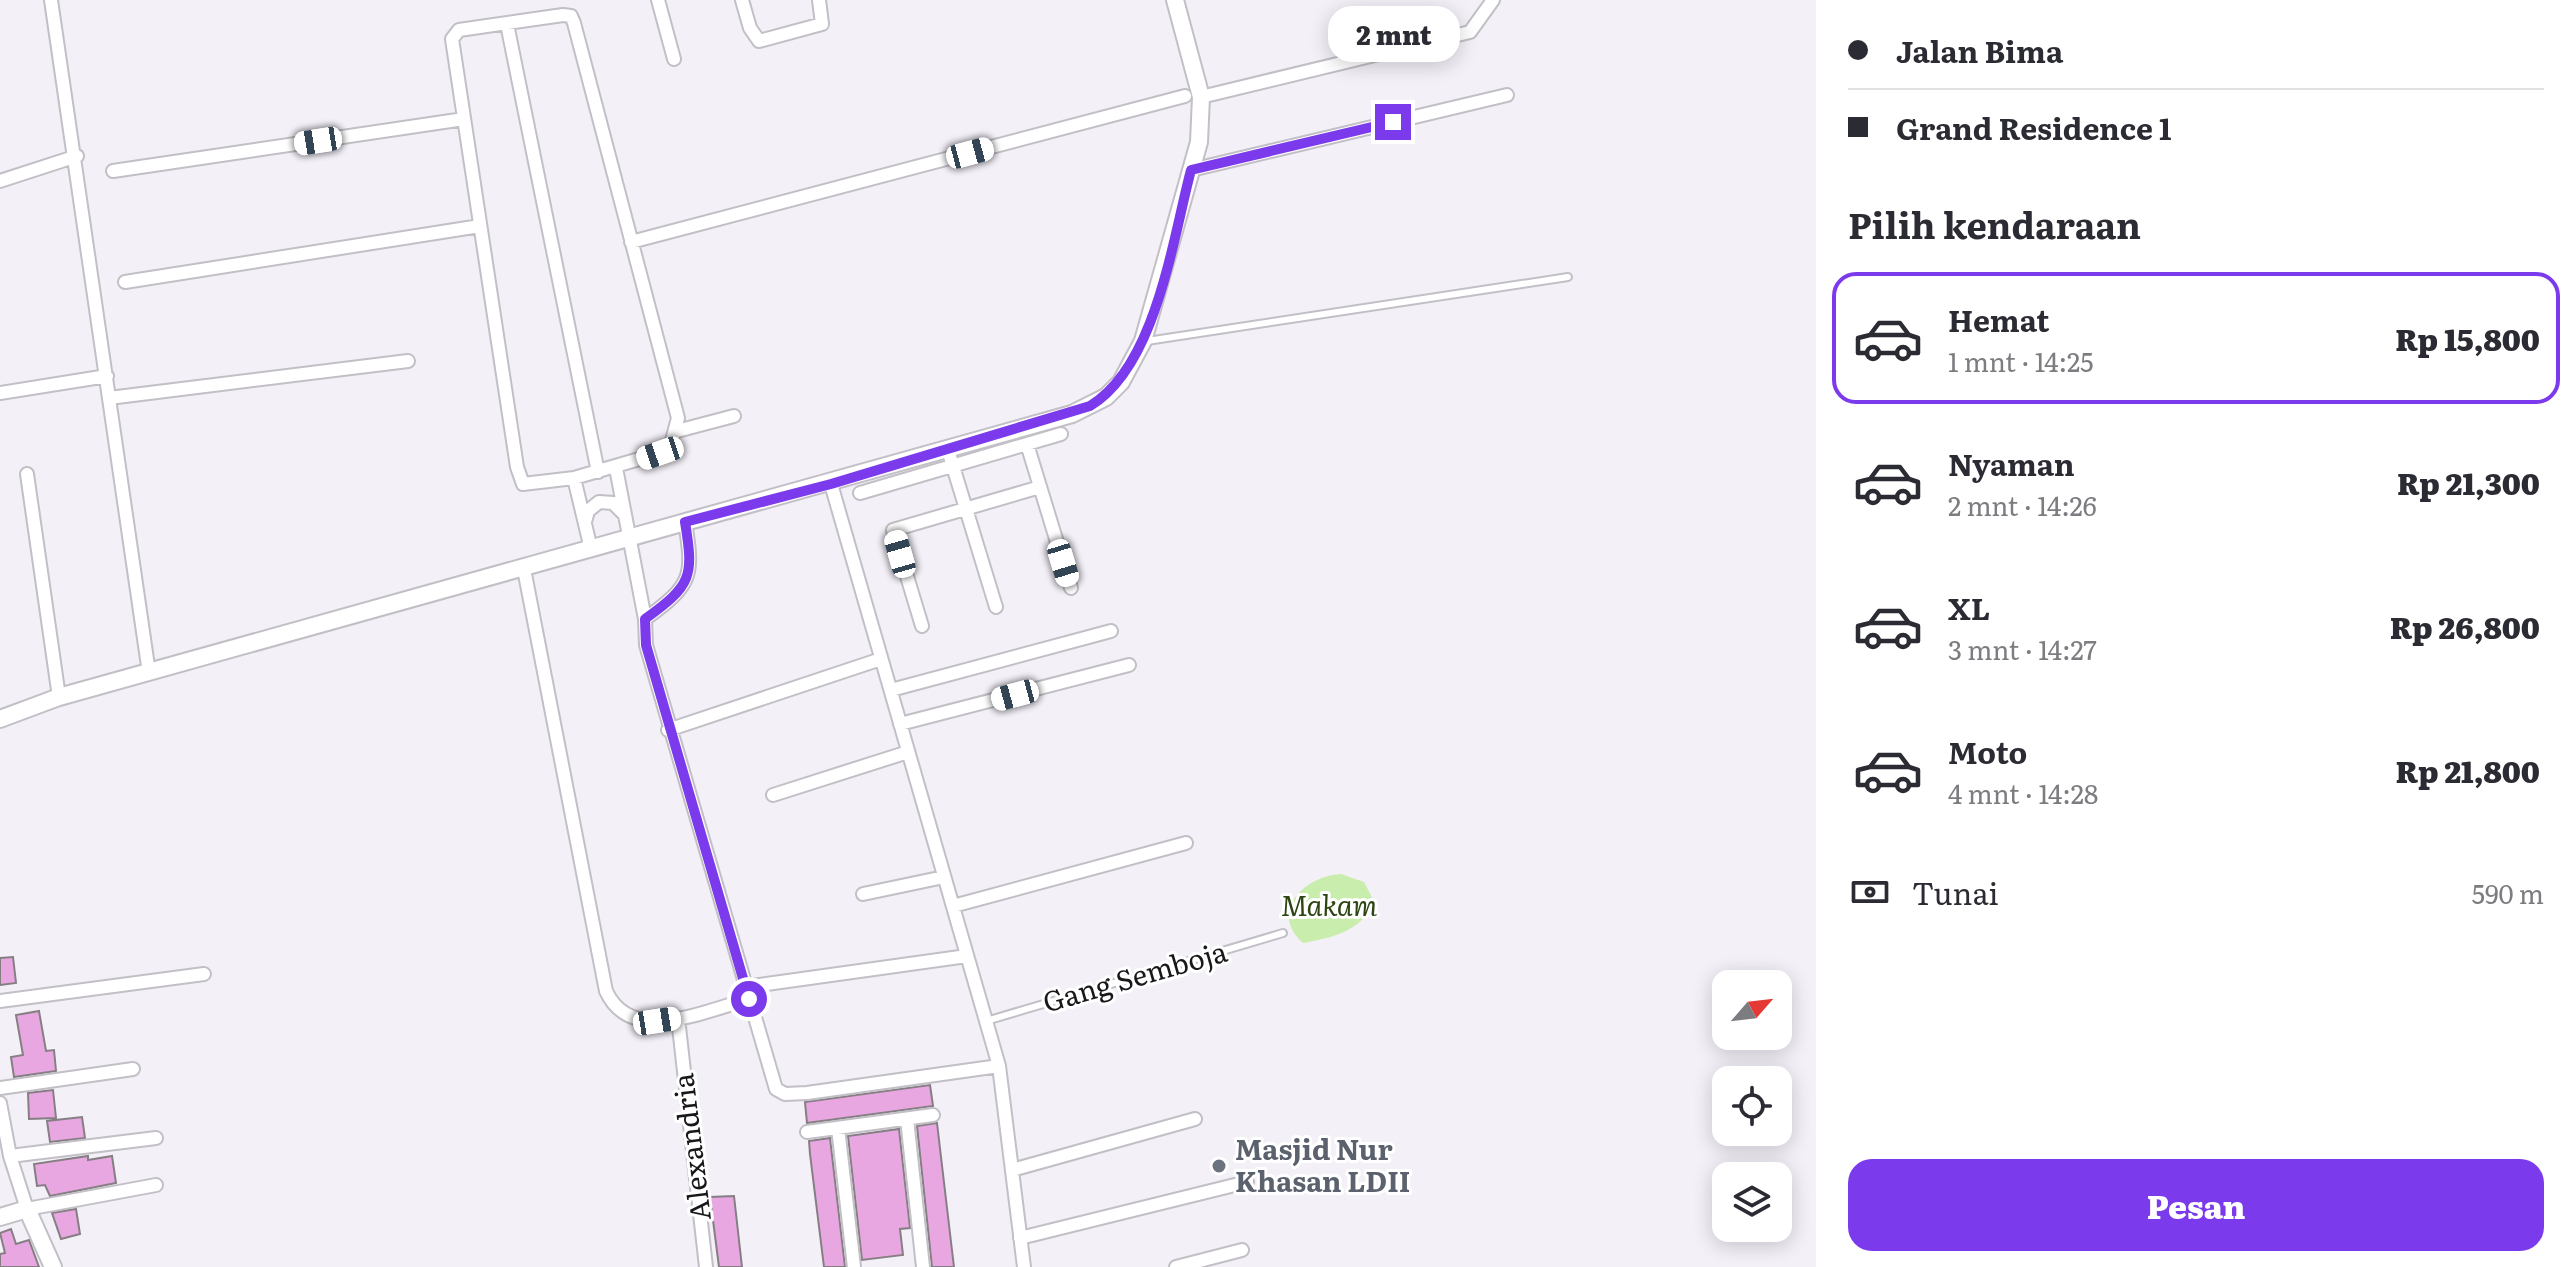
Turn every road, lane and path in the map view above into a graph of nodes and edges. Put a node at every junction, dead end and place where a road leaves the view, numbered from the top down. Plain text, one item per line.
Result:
1 (51, 0) edge
2 (658, 0) edge
3 (742, 0) edge
4 (819, 0) edge
5 (1175, 0) edge
6 (1493, 0) edge
7 (507, 24) junction
8 (674, 59) dead end
9 (1507, 95) dead end
10 (1193, 96) junction
11 (464, 119) junction
12 (77, 156) junction
13 (1191, 170) junction
14 (113, 171) dead end
15 (0, 181) edge
16 (480, 226) junction
17 (631, 242) junction
18 (1568, 277) dead end
19 (125, 282) dead end
20 (1143, 341) junction
21 (408, 361) dead end
22 (107, 376) junction
23 (0, 393) edge
24 (109, 398) junction
25 (734, 416) dead end
26 (677, 431) junction
27 (1061, 434) dead end
28 (1027, 444) junction
29 (950, 458) junction
30 (616, 468) junction
31 (598, 472) junction
32 (27, 474) dead end
33 (574, 478) junction
34 (831, 484) junction
35 (1040, 487) junction
36 (860, 493) dead end
37 (966, 509) junction
38 (626, 519) junction
39 (685, 522) junction
40 (585, 525) junction
41 (630, 538) junction
42 (591, 549) junction
43 (524, 569) junction
44 (1071, 588) dead end
45 (996, 607) dead end
46 (645, 619) junction
47 (922, 626) dead end
48 (1111, 631) dead end
49 (881, 659) junction
50 (1129, 665) dead end
51 (149, 673) junction
52 (891, 690) junction
53 (59, 697) junction
54 (0, 719) edge
55 (900, 724) junction
56 (668, 730) junction
57 (908, 752) junction
58 (773, 795) dead end
59 (1186, 843) dead end
60 (944, 877) junction
61 (863, 894) dead end
62 (953, 906) junction
63 (1283, 933) dead end
64 (967, 956) junction
65 (204, 974) dead end
66 (747, 993) junction
67 (0, 1001) edge
68 (986, 1021) junction
69 (679, 1027) dead end
70 (999, 1066) junction
71 (133, 1069) dead end
72 (0, 1088) edge
73 (0, 1103) edge
74 (933, 1115) dead end
75 (907, 1119) junction
76 (1195, 1119) dead end
77 (838, 1128) junction
78 (807, 1132) dead end
79 (156, 1138) dead end
80 (10, 1156) junction
81 (1012, 1170) junction
82 (1247, 1182) dead end
83 (156, 1185) dead end
84 (27, 1209) junction
85 (0, 1217) edge
86 (1020, 1238) junction
87 (1242, 1250) dead end
88 (53, 1267) edge
89 (706, 1267) edge
90 (854, 1267) edge
91 (923, 1267) edge
92 (1024, 1267) edge
93 (1176, 1267) edge

1 - 12 street
2 - 8 street
3 - 4 street
5 - 10 street
6 - 10 street
7 - 11 street
7 - 17 street
7 - 31 street
9 - 13 street
10 - 13 street
10 - 17 street
11 - 14 street
11 - 16 street
12 - 15 street
12 - 22 street
13 - 20 street
16 - 19 street
16 - 33 street
17 - 26 street
18 - 20 lane
20 - 29 street
21 - 24 street
22 - 23 street
22 - 24 street
24 - 51 street
25 - 26 street
26 - 30 street
27 - 28 street
28 - 29 street
28 - 35 street
29 - 34 street
29 - 36 street
29 - 37 street
30 - 31 street
30 - 38 street
31 - 33 street
32 - 53 street
33 - 40 street
34 - 39 street
34 - 49 street
35 - 37 street
35 - 44 street
37 - 45 street
37 - 47 street
38 - 40 street
38 - 41 street
39 - 41 street
39 - 46 street
40 - 42 street
41 - 42 street
41 - 46 street
42 - 43 street
43 - 51 street
43 - 66 street
46 - 56 street
48 - 52 street
49 - 52 street
49 - 56 street
50 - 55 street
51 - 53 street
52 - 55 street
53 - 54 street
55 - 57 street
56 - 66 street
57 - 58 street
57 - 60 street
59 - 62 street
60 - 61 street
60 - 62 street
62 - 64 street
63 - 68 lane, Gang Semboja
64 - 66 street
64 - 68 street
65 - 67 street
66 - 70 street
68 - 70 street
69 - 89 street, Alexandria
70 - 81 street
71 - 72 street
73 - 80 street
74 - 75 street
75 - 77 street
75 - 91 street
76 - 81 street
77 - 78 street
77 - 90 street
79 - 80 street
80 - 84 street
81 - 86 street
82 - 86 street
83 - 84 street
84 - 85 street
84 - 88 street
86 - 92 street
87 - 93 street

